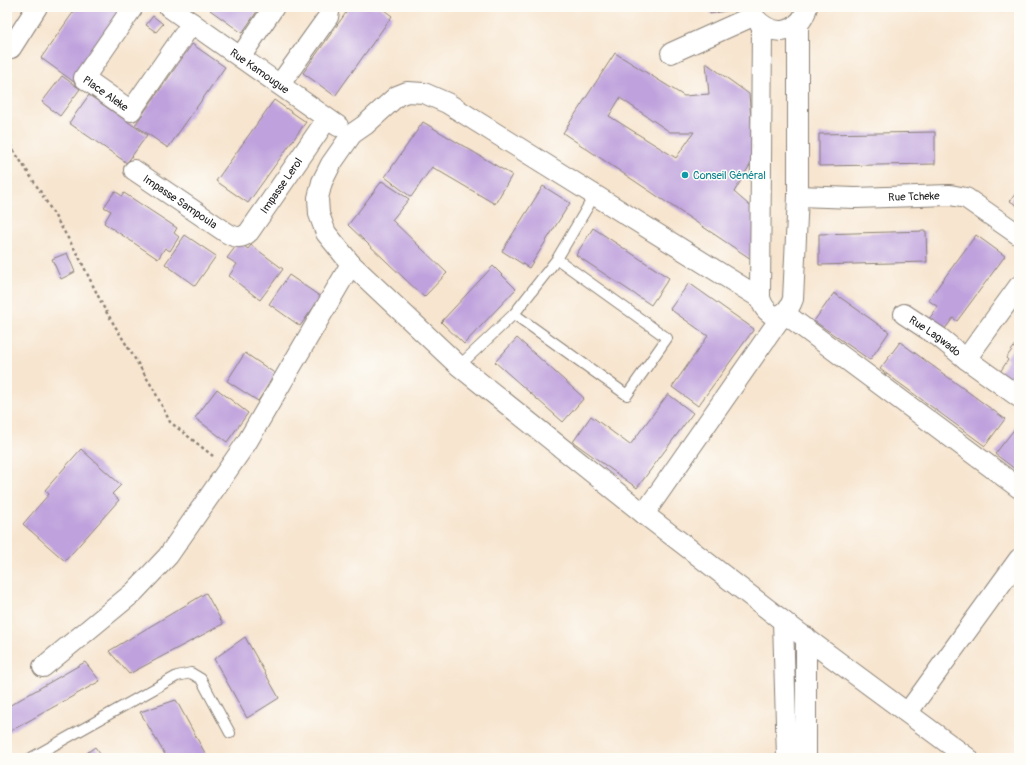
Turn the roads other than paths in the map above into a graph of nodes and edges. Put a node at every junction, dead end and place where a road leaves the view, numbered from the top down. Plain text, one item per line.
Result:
1 (37, 7) edge
2 (133, 7) edge
3 (169, 7) edge
4 (274, 7) edge
5 (330, 7) edge
6 (803, 15) edge
7 (755, 16) edge
8 (192, 23) junction
9 (11, 48) dead end
10 (671, 53) dead end
11 (241, 56) junction
12 (280, 84) junction
13 (327, 119) junction
14 (352, 134) junction
15 (134, 170) dead end
16 (594, 196) junction
17 (798, 196) junction
18 (227, 233) joint
19 (1019, 235) edge
20 (557, 259) junction
21 (351, 264) junction
22 (1019, 286) edge
23 (760, 298) junction
24 (784, 313) junction
25 (514, 314) junction
26 (904, 314) dead end
27 (966, 359) junction
28 (459, 366) junction
29 (1019, 398) edge
30 (1019, 488) edge
31 (644, 514) junction
32 (1019, 559) edge
33 (783, 621) junction
34 (806, 638) junction
35 (43, 667) dead end
36 (908, 712) junction
37 (230, 733) dead end
38 (31, 758) edge
39 (787, 758) edge
40 (806, 758) edge
41 (968, 758) edge

1 - 9 street
2 - 8 street, Place Aleke
3 - 8 street, Rue Kamougue
4 - 11 street
5 - 12 street
6 - 7 street
6 - 17 street
7 - 10 street
7 - 23 street
8 - 11 street, Rue Kamougue
11 - 12 street, Rue Kamougue
12 - 13 street, Rue Kamougue
13 - 14 street, Rue Kamougue
13 - 18 street, Impasse Lerol
14 - 16 street
14 - 21 street
15 - 18 street, Impasse Sampoula
16 - 20 lane
16 - 23 street
17 - 19 street, Rue Tcheke
17 - 24 street
20 - 25 lane
20 - 25 lane
21 - 28 street
21 - 35 street
22 - 27 street, Rue Lagwado
23 - 24 street
24 - 30 street
24 - 31 street
25 - 28 lane
26 - 27 street, Rue Lagwado
27 - 29 street, Rue Lagwado
28 - 31 street
31 - 33 street
32 - 36 street
33 - 34 street
33 - 39 street
34 - 36 street
34 - 40 street
36 - 41 street
37 - 38 lane

